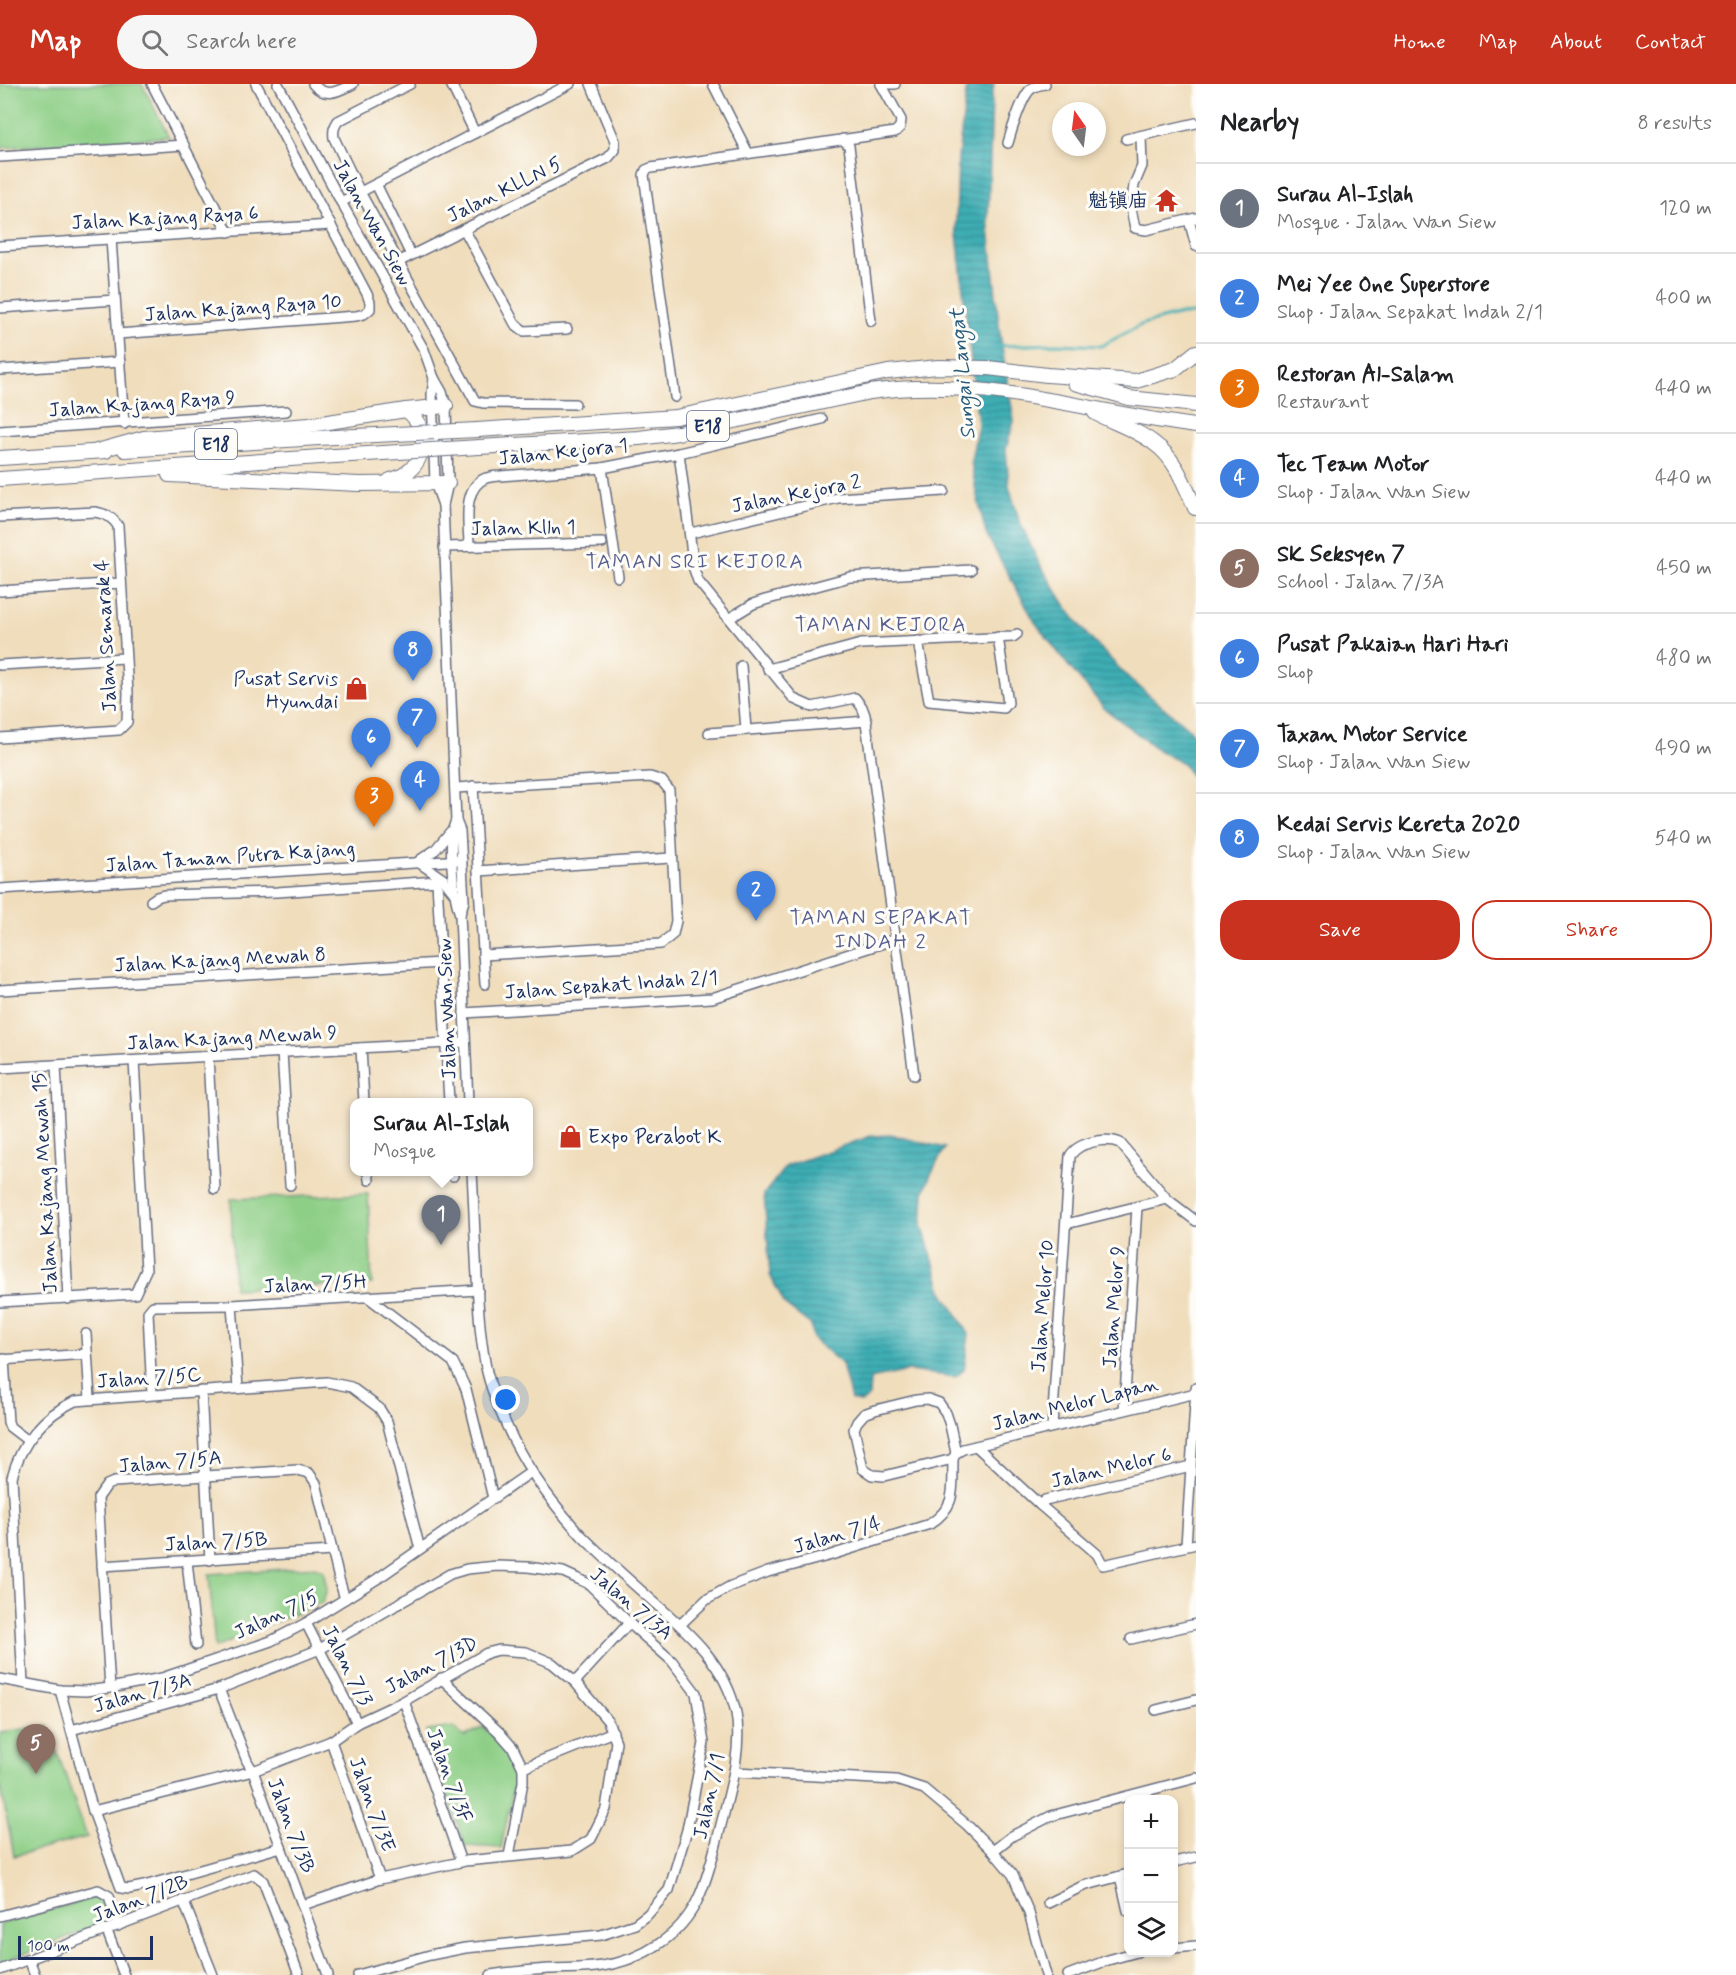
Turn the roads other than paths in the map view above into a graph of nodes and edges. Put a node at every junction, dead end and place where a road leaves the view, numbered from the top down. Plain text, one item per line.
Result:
1 (152, 84) edge
2 (256, 84) edge
3 (278, 84) edge
4 (313, 84) edge
5 (353, 84) edge
6 (410, 84) edge
7 (451, 84) edge
8 (570, 84) edge
9 (591, 84) edge
10 (713, 84) edge
11 (881, 84) edge
12 (895, 84) edge
13 (1045, 84) edge
14 (1196, 123) edge
15 (475, 133) junction
16 (1141, 136) junction
17 (1126, 139) dead end
18 (849, 141) junction
19 (1008, 143) dead end
20 (184, 145) junction
21 (748, 153) junction
22 (0, 157) edge
23 (376, 184) junction
24 (360, 192) junction
25 (341, 202) junction
26 (1193, 219) edge
27 (332, 225) junction
28 (464, 229) junction
29 (228, 232) junction
30 (111, 239) junction
31 (0, 246) edge
32 (1196, 246) edge
33 (411, 255) junction
34 (398, 262) junction
35 (115, 300) junction
36 (0, 308) edge
37 (871, 321) dead end
38 (567, 329) dead end
39 (118, 334) junction
40 (1196, 351) edge
41 (120, 362) junction
42 (0, 370) edge
43 (1047, 375) junction
44 (675, 397) dead end
45 (1075, 403) junction
46 (575, 404) dead end
47 (1196, 405) edge
48 (439, 407) junction
49 (406, 410) junction
50 (286, 411) dead end
51 (822, 419) dead end
52 (124, 424) junction
53 (1196, 426) edge
54 (0, 431) edge
55 (98, 451) junction
56 (679, 453) junction
57 (0, 458) edge
58 (602, 468) junction
59 (116, 471) junction
60 (0, 479) edge
61 (442, 483) junction
62 (359, 484) junction
63 (944, 491) dead end
64 (1196, 508) edge
65 (0, 517) edge
66 (691, 533) junction
67 (602, 543) dead end
68 (469, 545) junction
69 (444, 547) junction
70 (971, 570) dead end
71 (618, 577) dead end
72 (121, 583) junction
73 (0, 591) edge
74 (730, 618) junction
75 (1017, 634) dead end
76 (998, 637) junction
77 (918, 641) junction
78 (125, 658) junction
79 (0, 665) edge
80 (741, 666) dead end
81 (768, 669) junction
82 (867, 721) junction
83 (746, 730) junction
84 (709, 733) dead end
85 (0, 738) edge
86 (472, 786) junction
87 (455, 788) junction
88 (456, 821) junction
89 (451, 831) junction
90 (672, 858) junction
91 (457, 860) junction
92 (418, 862) junction
93 (478, 870) junction
94 (0, 889) edge
95 (455, 894) junction
96 (151, 901) dead end
97 (460, 914) junction
98 (896, 939) junction
99 (483, 955) junction
100 (441, 963) junction
101 (485, 984) dead end
102 (0, 990) edge
103 (464, 1013) junction
104 (465, 1042) junction
105 (445, 1043) junction
106 (361, 1048) junction
107 (282, 1052) junction
108 (208, 1056) junction
109 (134, 1061) junction
110 (56, 1065) junction
111 (0, 1068) edge
112 (914, 1075) dead end
113 (364, 1098) edge
114 (449, 1098) edge
115 (468, 1098) edge
116 (472, 1176) edge
117 (290, 1185) dead end
118 (215, 1189) dead end
119 (1167, 1199) junction
120 (1137, 1207) junction
121 (1196, 1221) edge
122 (1066, 1224) junction
123 (477, 1290) junction
124 (369, 1298) junction
125 (68, 1299) junction
126 (0, 1302) edge
127 (232, 1305) junction
128 (86, 1334) dead end
129 (87, 1354) junction
130 (2, 1359) edge
131 (1196, 1388) edge
132 (238, 1389) junction
133 (201, 1391) junction
134 (1196, 1393) edge
135 (152, 1394) junction
136 (90, 1399) junction
137 (1124, 1410) junction
138 (1052, 1427) junction
139 (27, 1440) junction
140 (976, 1446) junction
141 (957, 1454) junction
142 (1191, 1466) junction
143 (531, 1472) junction
144 (205, 1476) junction
145 (493, 1498) junction
146 (1040, 1505) junction
147 (1196, 1544) edge
148 (1186, 1546) junction
149 (420, 1549) junction
150 (332, 1551) junction
151 (210, 1560) junction
152 (187, 1561) junction
153 (102, 1566) junction
154 (345, 1599) junction
155 (306, 1623) junction
156 (629, 1623) junction
157 (1196, 1624) edge
158 (680, 1625) junction
159 (1131, 1639) dead end
160 (196, 1645) dead end
161 (320, 1650) junction
162 (0, 1678) edge
163 (441, 1678) junction
164 (575, 1682) junction
165 (23, 1683) junction
166 (110, 1688) junction
167 (219, 1689) junction
168 (60, 1690) junction
169 (1196, 1700) edge
170 (404, 1701) junction
171 (1156, 1710) dead end
172 (357, 1723) junction
173 (71, 1730) junction
174 (613, 1732) junction
175 (331, 1741) junction
176 (523, 1768) junction
177 (253, 1771) junction
178 (734, 1772) junction
179 (1196, 1778) edge
180 (93, 1811) junction
181 (281, 1847) junction
182 (993, 1851) junction
183 (509, 1856) junction
184 (1196, 1857) edge
185 (1178, 1861) edge
186 (461, 1862) junction
187 (1124, 1875) edge
188 (380, 1879) junction
189 (183, 1900) junction
190 (1048, 1903) dead end
191 (303, 1905) junction
192 (0, 1916) edge
193 (118, 1926) junction
194 (106, 1931) junction
195 (1196, 1946) edge
196 (1178, 1948) edge
197 (1124, 1956) edge
198 (29, 1959) junction
199 (0, 1970) edge
200 (517, 1973) edge
201 (35, 1975) edge
202 (124, 1975) edge
203 (213, 1975) edge
204 (299, 1975) edge
205 (328, 1975) edge
206 (358, 1975) edge
207 (491, 1975) edge
208 (1046, 1975) edge
209 (1068, 1975) edge

1 - 20 street
2 - 27 street
3 - 25 street, Jalan Wan Siew
4 - 5 street
6 - 24 street
7 - 15 street
8 - 15 street
9 - 28 street, Jalan KLLN 5
10 - 21 street
11 - 12 street
11 - 18 street
13 - 19 street
14 - 16 street
15 - 23 street
16 - 17 street
16 - 26 street
18 - 21 street
18 - 37 street
20 - 22 street
20 - 29 street
21 - 44 street
23 - 24 street
23 - 33 street
24 - 25 street
24 - 34 street
25 - 48 street, Jalan Wan Siew
26 - 32 street
27 - 29 street, Jalan Kajang Raya 6
27 - 39 street, Jalan Kajang Raya 10
28 - 33 street, Jalan KLLN 5
28 - 38 street
29 - 30 street, Jalan Kajang Raya 6
30 - 31 street, Jalan Kajang Raya 6
30 - 35 street
33 - 34 street, Jalan KLLN 5
34 - 46 street
35 - 36 street
35 - 39 street
39 - 41 street
40 - 43 highway
41 - 42 street
41 - 52 street
43 - 47 highway, E18
43 - 55 highway, E18, bridge
45 - 53 highway, E18
45 - 59 highway, E18, bridge
45 - 64 highway
48 - 49 highway
48 - 61 street, Jalan Wan Siew
49 - 55 highway
49 - 62 highway
50 - 52 street, Jalan Kajang Raya 9
51 - 56 street, Jalan Kejora 1
52 - 54 street, Jalan Kajang Raya 9
55 - 57 highway, E18
56 - 58 street, Jalan Kejora 1
56 - 66 street
58 - 68 street, Jalan Kejora 1
58 - 71 street
59 - 60 highway, E18
59 - 62 highway
61 - 62 highway
61 - 69 street, Jalan Wan Siew
63 - 66 street, Jalan Kejora 2
65 - 72 street, Jalan Semarak 4
66 - 74 street
67 - 68 street, Jalan Klln 1
68 - 69 street, Jalan Klln 1
69 - 87 street, Jalan Wan Siew
70 - 74 street
72 - 73 street
72 - 78 street, Jalan Semarak 4
74 - 81 street
75 - 76 street
76 - 77 street
76 - 77 street
77 - 81 street
78 - 79 street
78 - 85 street, Jalan Semarak 4
80 - 83 street
81 - 82 street
82 - 83 street
82 - 98 street
83 - 84 street
86 - 87 street
86 - 90 street
86 - 93 street
87 - 88 street, Jalan Wan Siew
88 - 89 street, Jalan Wan Siew
88 - 91 street, Jalan Wan Siew
89 - 91 street, Jalan Wan Siew
89 - 92 street
90 - 93 street
90 - 99 street
91 - 92 street, Jalan Taman Putra Kajang
91 - 95 street, Jalan Wan Siew
91 - 97 street, Jalan Wan Siew
92 - 94 street, Jalan Taman Putra Kajang
92 - 95 street
93 - 99 street
95 - 97 street, Jalan Wan Siew
96 - 100 street
97 - 103 street, Jalan Wan Siew
98 - 103 street, Jalan Sepakat Indah 2/1
98 - 112 street
99 - 101 street
100 - 102 street, Jalan Kajang Mewah 8
100 - 105 street
103 - 104 street, Jalan Wan Siew
104 - 105 street, Jalan Kajang Mewah 9
104 - 115 street, Jalan Wan Siew
105 - 106 street, Jalan Kajang Mewah 9
105 - 114 street
106 - 107 street, Jalan Kajang Mewah 9
106 - 113 street
107 - 108 street, Jalan Kajang Mewah 9
107 - 117 street
108 - 109 street, Jalan Kajang Mewah 9
108 - 118 street
109 - 110 street, Jalan Kajang Mewah 9
109 - 125 street
110 - 111 street, Jalan Kajang Mewah 9
110 - 125 street, Jalan Kajang Mewah 15
116 - 123 street
119 - 120 street
119 - 121 street
119 - 122 street, Jalan Melor 10
120 - 122 street
120 - 137 street, Jalan Melor 9
122 - 138 street, Jalan Melor 10
123 - 124 street, Jalan 7/5H
123 - 143 street
124 - 127 street, Jalan 7/5H
124 - 145 street
125 - 126 street
127 - 132 street
127 - 135 street, Jalan 7/5H
128 - 129 street
129 - 130 street
129 - 136 street
130 - 139 street
131 - 134 street
132 - 133 street, Jalan 7/5C
132 - 149 street, Jalan 7/5C
133 - 135 street, Jalan 7/5C
133 - 144 street
134 - 137 street, Jalan Melor Lapan
134 - 142 street
135 - 136 street, Jalan 7/5C
136 - 139 street, Jalan 7/5C
137 - 138 street, Jalan Melor Lapan
138 - 140 street, Jalan Melor Lapan
139 - 165 street, Jalan 7/5C
140 - 141 street, Jalan Melor Lapan
140 - 146 street
141 - 141 street, Jalan Melor Lapan
141 - 158 street, Jalan 7/4
142 - 146 street, Jalan Melor 6
142 - 148 street
143 - 145 street, Jalan 7/5
143 - 158 street, Jalan 7/1
144 - 150 street, Jalan 7/5A
144 - 151 street
144 - 153 street, Jalan 7/5A
145 - 149 street, Jalan 7/5
146 - 148 street
147 - 148 street
149 - 154 street, Jalan 7/5
150 - 151 street, Jalan 7/5B
150 - 154 street, Jalan 7/5A
151 - 152 street, Jalan 7/5B
152 - 153 street, Jalan 7/5B
152 - 160 street
153 - 166 street, Jalan 7/5A
154 - 155 street, Jalan 7/5
155 - 161 street, Jalan 7/3
155 - 166 street, Jalan 7/5
156 - 161 street, Jalan 7/3A
156 - 164 street
156 - 206 street, Jalan 7/3A
157 - 159 street
158 - 178 street, Jalan 7/1
161 - 167 street, Jalan 7/3A
161 - 172 street, Jalan 7/3
162 - 165 street, Jalan 7/5
163 - 164 street, Jalan 7/3D
163 - 170 street, Jalan 7/3D
163 - 176 street
164 - 174 street, Jalan 7/3D
165 - 168 street, Jalan 7/5
166 - 168 street, Jalan 7/5
167 - 173 street, Jalan 7/3A
167 - 177 street, Jalan 7/3B
168 - 173 street, Jalan 7/3A
169 - 171 street
170 - 172 street, Jalan 7/3D
170 - 186 street, Jalan 7/3F
172 - 175 street, Jalan 7/3D
173 - 180 street
174 - 176 street
174 - 183 street
175 - 177 street, Jalan 7/3D
175 - 188 street, Jalan 7/3E
176 - 183 street
177 - 180 street, Jalan 7/3D
177 - 181 street, Jalan 7/3B
178 - 182 street
178 - 200 street, Jalan 7/1
179 - 182 street
180 - 181 street
181 - 191 street, Jalan 7/3B
182 - 208 street
183 - 186 street
184 - 185 street
186 - 188 street
187 - 190 street
188 - 191 street
189 - 193 street, Jalan 7/2B
189 - 203 street
189 - 204 street, Jalan 7/2B
191 - 205 street, Jalan 7/3B
192 - 193 street
193 - 194 street, Jalan 7/2B
194 - 198 street, Jalan 7/2B
194 - 202 street
195 - 196 street
197 - 209 street
198 - 199 street, Jalan 7/2B
198 - 201 street
200 - 207 street, Jalan 7/1

